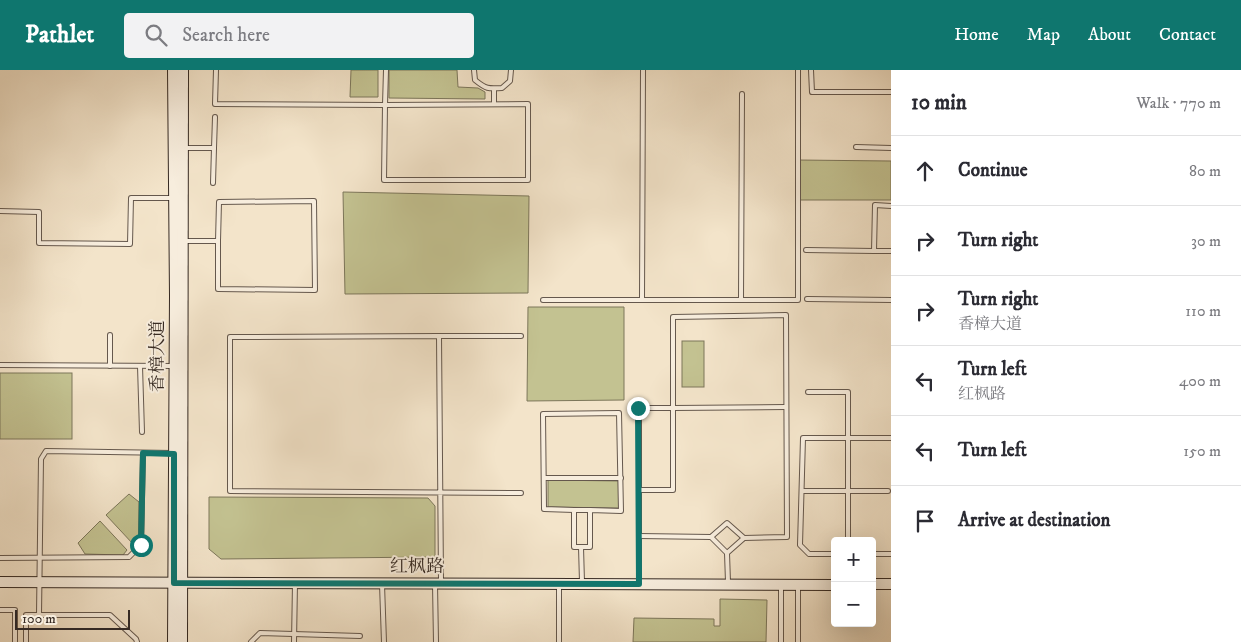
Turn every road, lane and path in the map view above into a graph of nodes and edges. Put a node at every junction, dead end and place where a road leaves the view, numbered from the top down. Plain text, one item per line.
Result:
1 (173, 70) edge
2 (182, 70) edge
3 (216, 70) edge
4 (386, 70) edge
5 (474, 70) edge
6 (511, 70) edge
7 (643, 70) edge
8 (798, 70) edge
9 (812, 70) edge
10 (494, 89) junction
11 (891, 92) edge
12 (742, 94) dead end
13 (385, 104) junction
14 (494, 104) junction
15 (214, 117) dead end
16 (856, 147) dead end
17 (182, 148) junction
18 (214, 148) junction
19 (891, 148) edge
20 (214, 183) dead end
21 (174, 198) junction
22 (891, 206) edge
23 (0, 211) edge
24 (182, 241) junction
25 (218, 241) junction
26 (806, 250) dead end
27 (874, 251) junction
28 (891, 251) edge
29 (642, 299) junction
30 (807, 299) dead end
31 (543, 300) dead end
32 (740, 300) junction
33 (891, 300) edge
34 (110, 335) dead end
35 (439, 336) junction
36 (521, 336) dead end
37 (0, 365) edge
38 (110, 366) junction
39 (140, 366) junction
40 (174, 366) junction
41 (808, 392) dead end
42 (786, 407) junction
43 (673, 408) junction
44 (142, 432) dead end
45 (848, 438) junction
46 (891, 438) edge
47 (143, 453) junction
48 (174, 454) junction
49 (544, 478) junction
50 (621, 478) junction
51 (639, 490) junction
52 (802, 491) junction
53 (848, 491) junction
54 (888, 491) dead end
55 (440, 492) junction
56 (520, 493) dead end
57 (574, 510) junction
58 (590, 510) junction
59 (639, 536) junction
60 (711, 537) junction
61 (848, 537) edge
62 (744, 538) junction
63 (581, 547) junction
64 (727, 553) junction
65 (831, 554) edge
66 (876, 554) edge
67 (891, 554) edge
68 (0, 558) edge
69 (40, 558) junction
70 (0, 582) edge
71 (40, 582) junction
72 (178, 583) junction
73 (295, 583) junction
74 (382, 584) junction
75 (438, 584) junction
76 (559, 584) junction
77 (582, 584) junction
78 (639, 584) junction
79 (876, 584) edge
80 (891, 584) edge
81 (728, 585) junction
82 (782, 585) junction
83 (798, 585) junction
84 (831, 585) edge
85 (0, 610) edge
86 (39, 615) junction
87 (294, 634) junction
88 (360, 636) dead end
89 (15, 642) edge
90 (26, 642) edge
91 (136, 642) edge
92 (174, 642) edge
93 (182, 642) edge
94 (251, 642) edge
95 (294, 642) edge
96 (384, 642) edge
97 (436, 642) edge
98 (559, 642) edge
99 (781, 642) edge
100 (798, 642) edge

1 - 21 main road, 香樟大道
2 - 17 main road, 香樟大道
3 - 13 lane
4 - 13 lane
5 - 10 lane
6 - 10 lane
7 - 29 lane
8 - 32 lane
9 - 11 lane
10 - 14 lane
12 - 32 lane
13 - 14 lane
13 - 14 lane
15 - 18 lane
16 - 19 lane
17 - 18 lane
17 - 24 main road, 香樟大道
18 - 20 lane
21 - 23 lane
21 - 40 main road, 香樟大道
22 - 27 lane
24 - 25 lane
24 - 72 main road, 香樟大道
25 - 25 lane
26 - 27 lane
27 - 28 lane
29 - 31 lane
29 - 32 lane
30 - 33 lane
34 - 38 lane
35 - 36 lane
35 - 55 lane
35 - 55 lane
37 - 38 lane
38 - 39 lane
39 - 40 lane
39 - 44 lane
40 - 48 main road, 香樟大道
41 - 45 lane
42 - 43 lane
42 - 43 lane
42 - 62 lane
43 - 51 lane
43 - 51 lane
45 - 46 lane
45 - 52 lane
45 - 53 lane
47 - 48 lane
47 - 69 lane
47 - 69 lane
48 - 72 main road, 香樟大道
49 - 50 lane
49 - 50 lane
49 - 57 lane
50 - 58 lane
51 - 59 lane
52 - 53 lane
52 - 65 lane
53 - 54 lane
53 - 61 lane
55 - 56 lane
55 - 75 lane
57 - 58 lane
57 - 63 lane
58 - 63 lane
59 - 60 lane
59 - 78 lane
60 - 62 lane
60 - 64 lane
62 - 64 lane
63 - 77 lane
64 - 81 lane
66 - 67 lane
68 - 69 lane
69 - 71 lane
70 - 71 main road, 红枫路
71 - 72 main road, 红枫路
71 - 86 lane
72 - 73 main road, 红枫路
72 - 92 main road, 香樟大道
72 - 93 main road, 香樟大道
73 - 74 main road, 红枫路
73 - 87 lane
74 - 75 main road, 红枫路
74 - 96 lane
75 - 76 main road, 红枫路
75 - 97 lane
76 - 77 main road, 红枫路
76 - 98 lane
77 - 78 main road, 红枫路
78 - 81 main road, 红枫路
79 - 80 main road
81 - 82 main road, 红枫路
82 - 83 main road, 红枫路
82 - 99 lane
83 - 84 main road, 红枫路
83 - 100 lane
85 - 89 lane
86 - 90 lane
86 - 91 lane
87 - 88 lane
87 - 94 lane
87 - 95 lane

